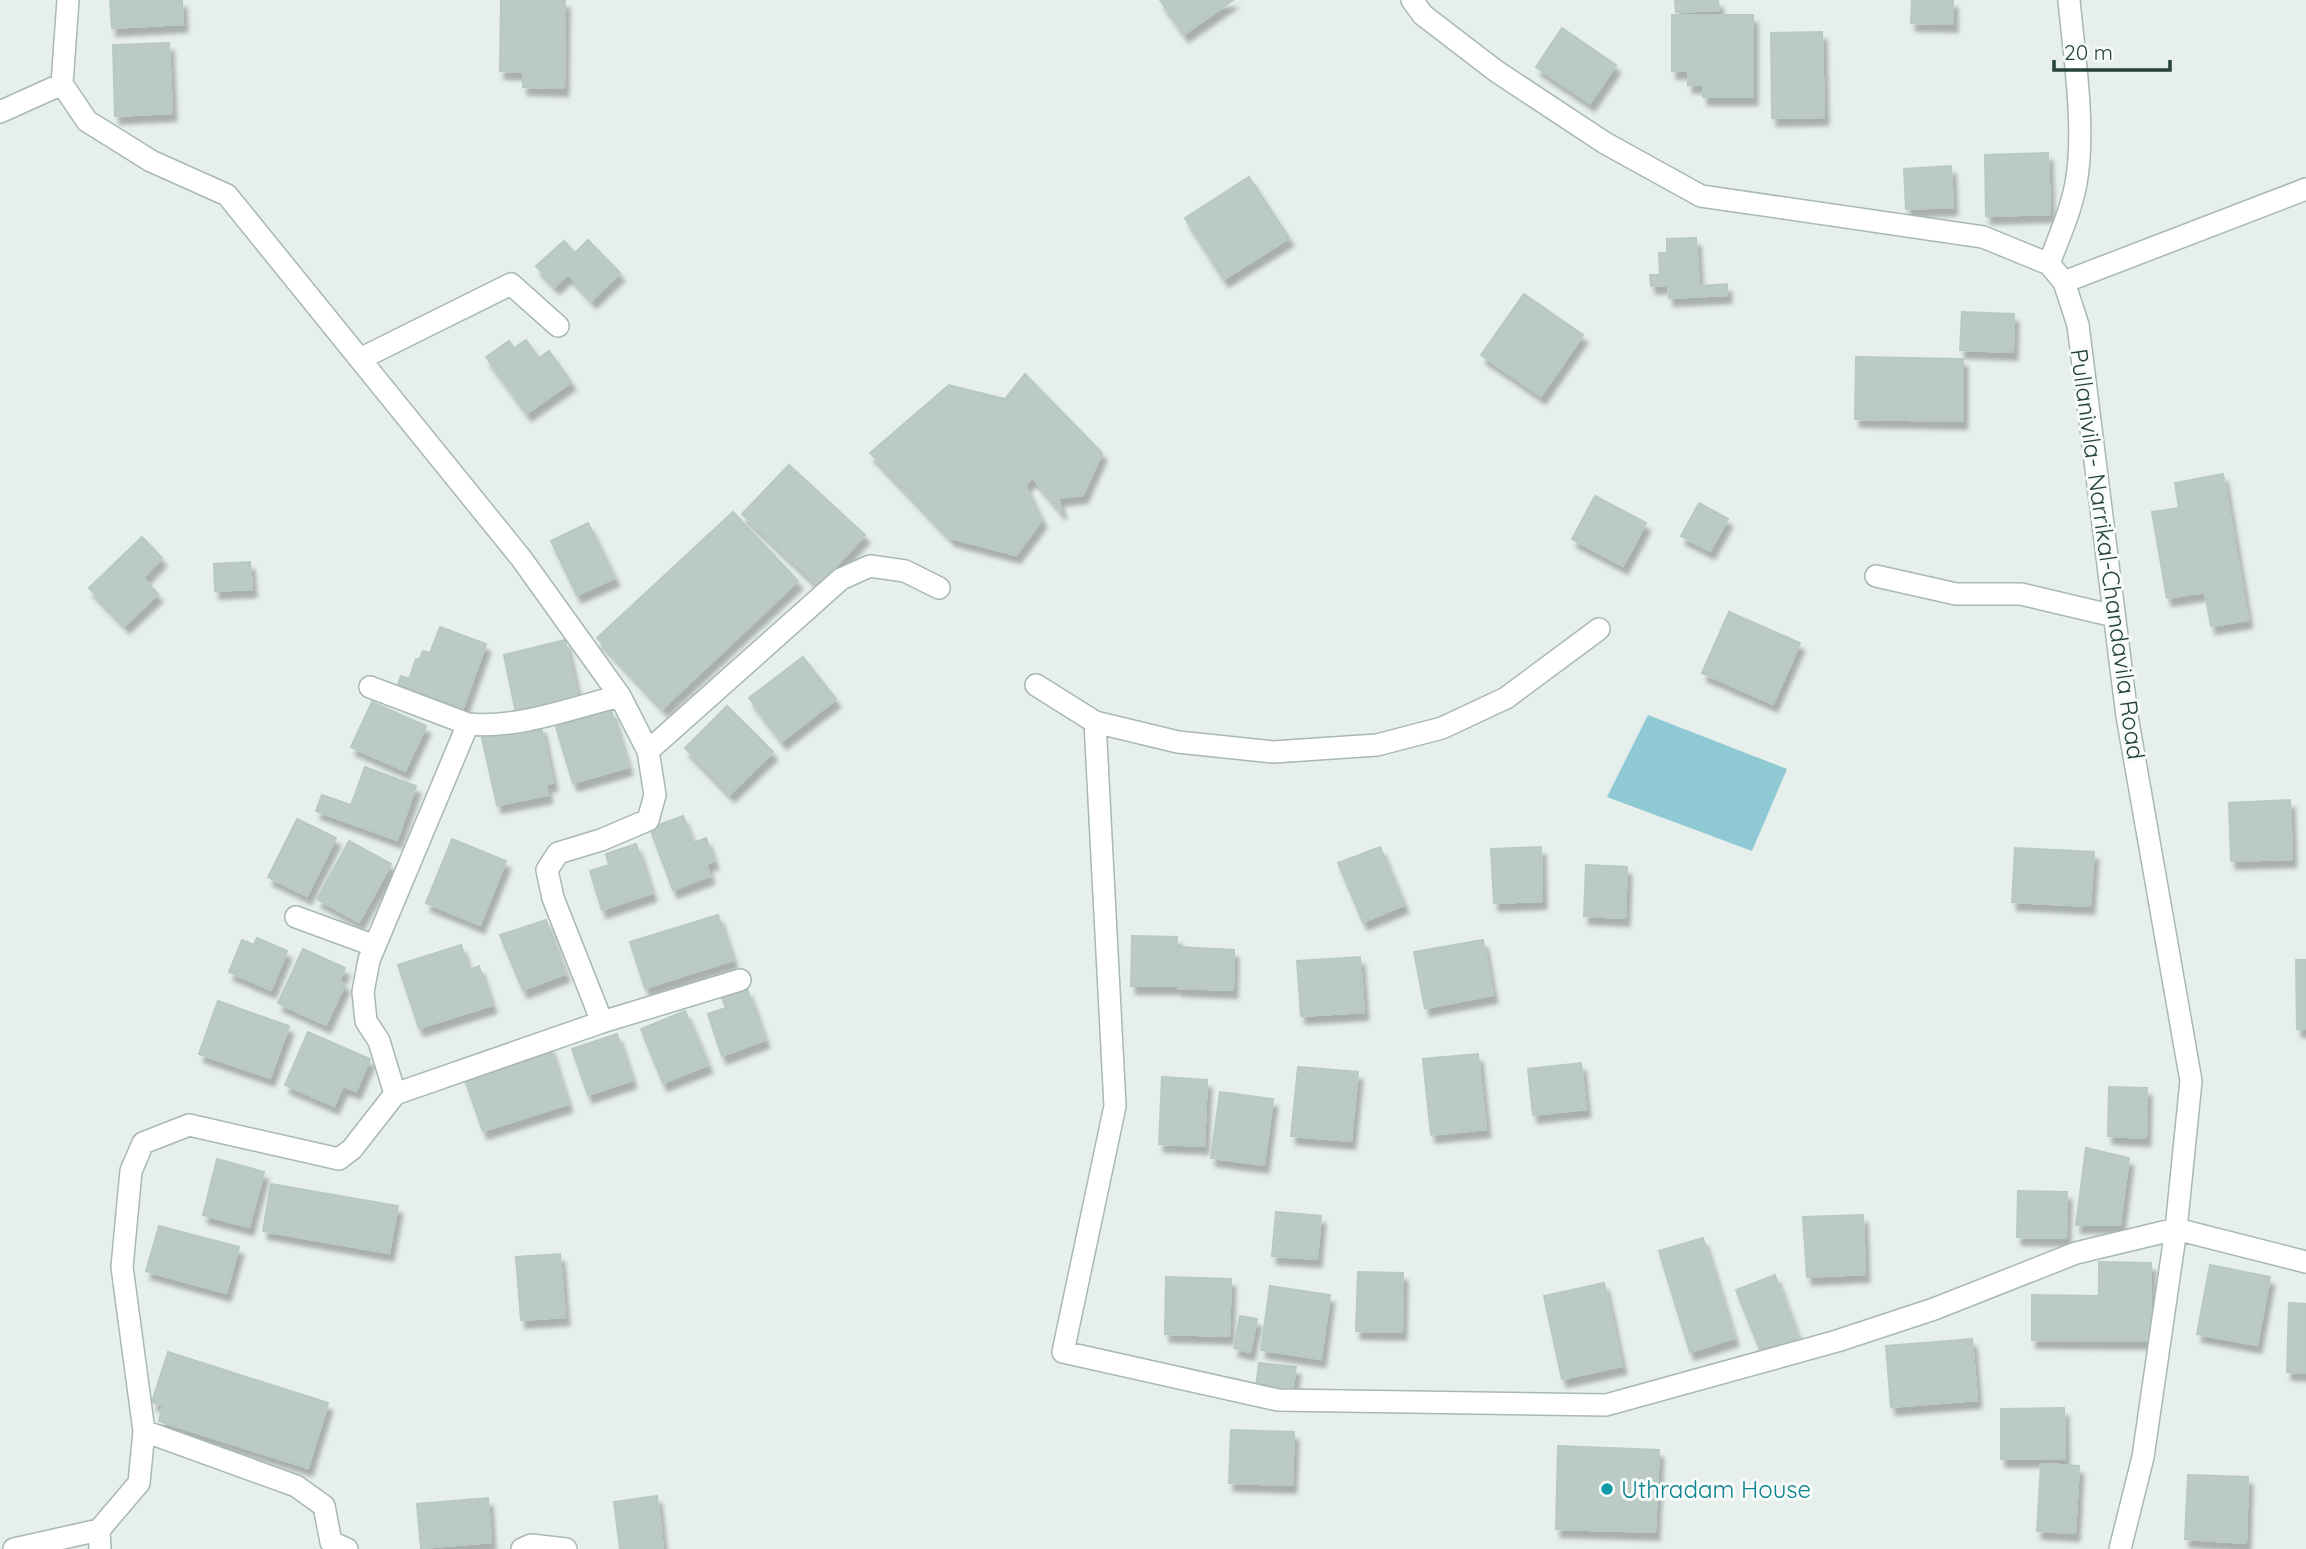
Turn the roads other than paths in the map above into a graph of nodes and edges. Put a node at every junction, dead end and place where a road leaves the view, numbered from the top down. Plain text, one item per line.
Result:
1 (68, 0) edge
2 (1412, 0) edge
3 (2069, 0) edge
4 (62, 84) junction
5 (0, 112) edge
6 (2306, 189) edge
7 (2049, 264) junction
8 (2064, 282) junction
9 (558, 326) dead end
10 (360, 359) junction
11 (1876, 576) dead end
12 (939, 588) dead end
13 (2114, 616) junction
14 (1599, 629) dead end
15 (1036, 685) dead end
16 (370, 687) dead end
17 (620, 696) junction
18 (1095, 722) junction
19 (468, 724) junction
20 (648, 751) junction
21 (296, 917) dead end
22 (375, 946) junction
23 (740, 980) dead end
24 (602, 1022) junction
25 (394, 1094) junction
26 (2176, 1229) junction
27 (2306, 1262) edge
28 (144, 1431) junction
29 (99, 1540) edge
30 (14, 1549) edge
31 (347, 1549) edge
32 (522, 1549) edge
33 (566, 1549) edge
34 (2120, 1549) edge

1 - 4 street
2 - 7 street, Pullanivila- Narrikal-Chandavila Road
3 - 7 street
4 - 5 street
4 - 10 street
6 - 8 street
7 - 8 street, Pullanivila- Narrikal-Chandavila Road
8 - 13 street, Pullanivila- Narrikal-Chandavila Road
9 - 10 street
10 - 17 street
11 - 13 street
12 - 20 street
13 - 26 street, Pullanivila- Narrikal-Chandavila Road
14 - 18 street
15 - 18 street
16 - 19 street
17 - 19 street
17 - 20 street
18 - 26 street
19 - 22 street
20 - 24 street
21 - 22 street
22 - 25 street
23 - 24 street
24 - 25 street
25 - 28 street
26 - 27 street
26 - 34 street, Pullanivila- Narrikal-Chandavila Road
28 - 29 street
28 - 31 street
29 - 30 street
32 - 33 street

